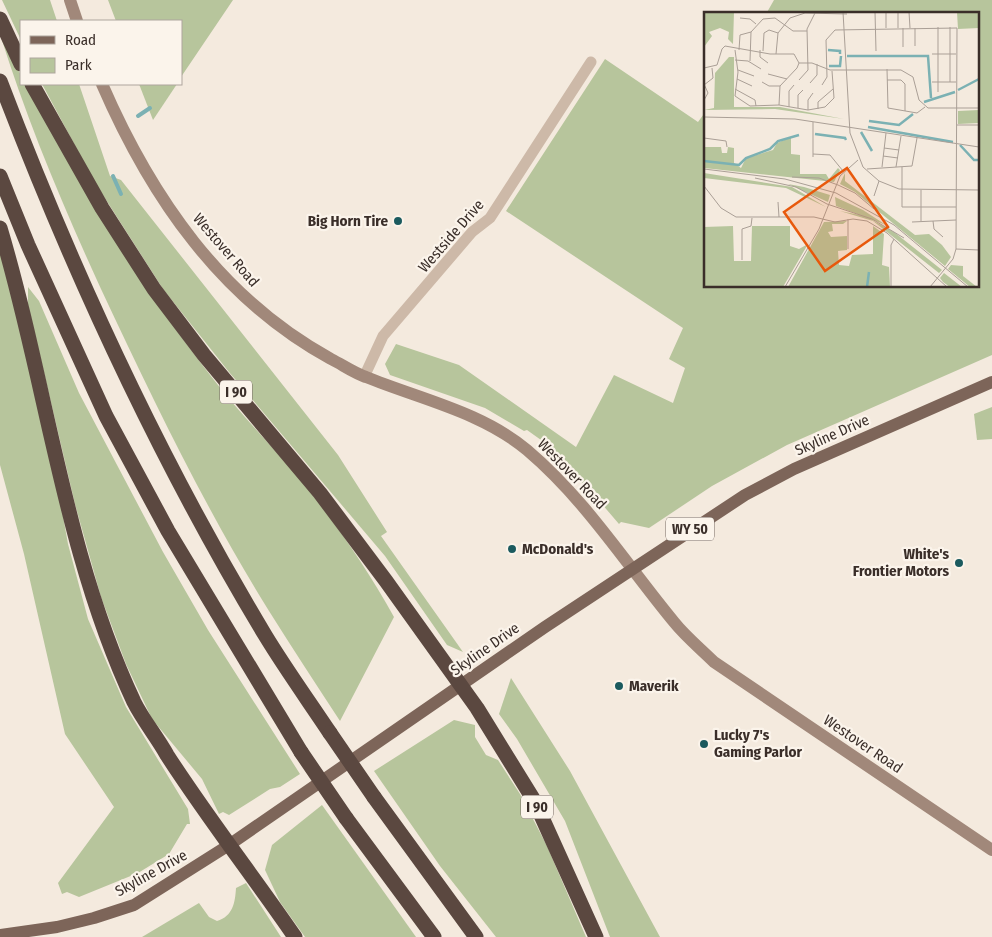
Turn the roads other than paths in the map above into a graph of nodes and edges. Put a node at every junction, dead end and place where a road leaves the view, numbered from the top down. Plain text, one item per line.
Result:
1 (70, 0) edge
2 (0, 19) edge
3 (77, 20) edge
4 (20, 62) edge
5 (591, 62) dead end
6 (0, 81) edge
7 (33, 85) edge
8 (102, 85) edge
9 (0, 176) edge
10 (0, 228) edge
11 (364, 377) junction
12 (992, 382) edge
13 (632, 568) junction
14 (461, 686) junction
15 (230, 845) junction
16 (992, 850) edge
17 (0, 928) edge
18 (58, 932) edge
19 (18, 934) junction
20 (0, 935) edge
21 (295, 937) edge
22 (434, 937) edge
23 (476, 937) edge
24 (596, 937) edge

1 - 3 street
2 - 4 highway
5 - 11 street, Westside Drive
6 - 23 highway, bridge
7 - 14 highway, I 90
8 - 11 street, Westover Road
9 - 22 highway, bridge
10 - 15 highway
11 - 13 street, Westover Road
12 - 13 main road, Skyline Drive / WY 50
13 - 14 main road, Skyline Drive / WY 50
13 - 16 street, Westover Road
14 - 15 main road, Skyline Drive
14 - 24 highway, I 90
15 - 18 main road, Skyline Drive
15 - 21 highway
17 - 19 main road
18 - 19 main road, Skyline Drive
19 - 20 main road, Skyline Drive

